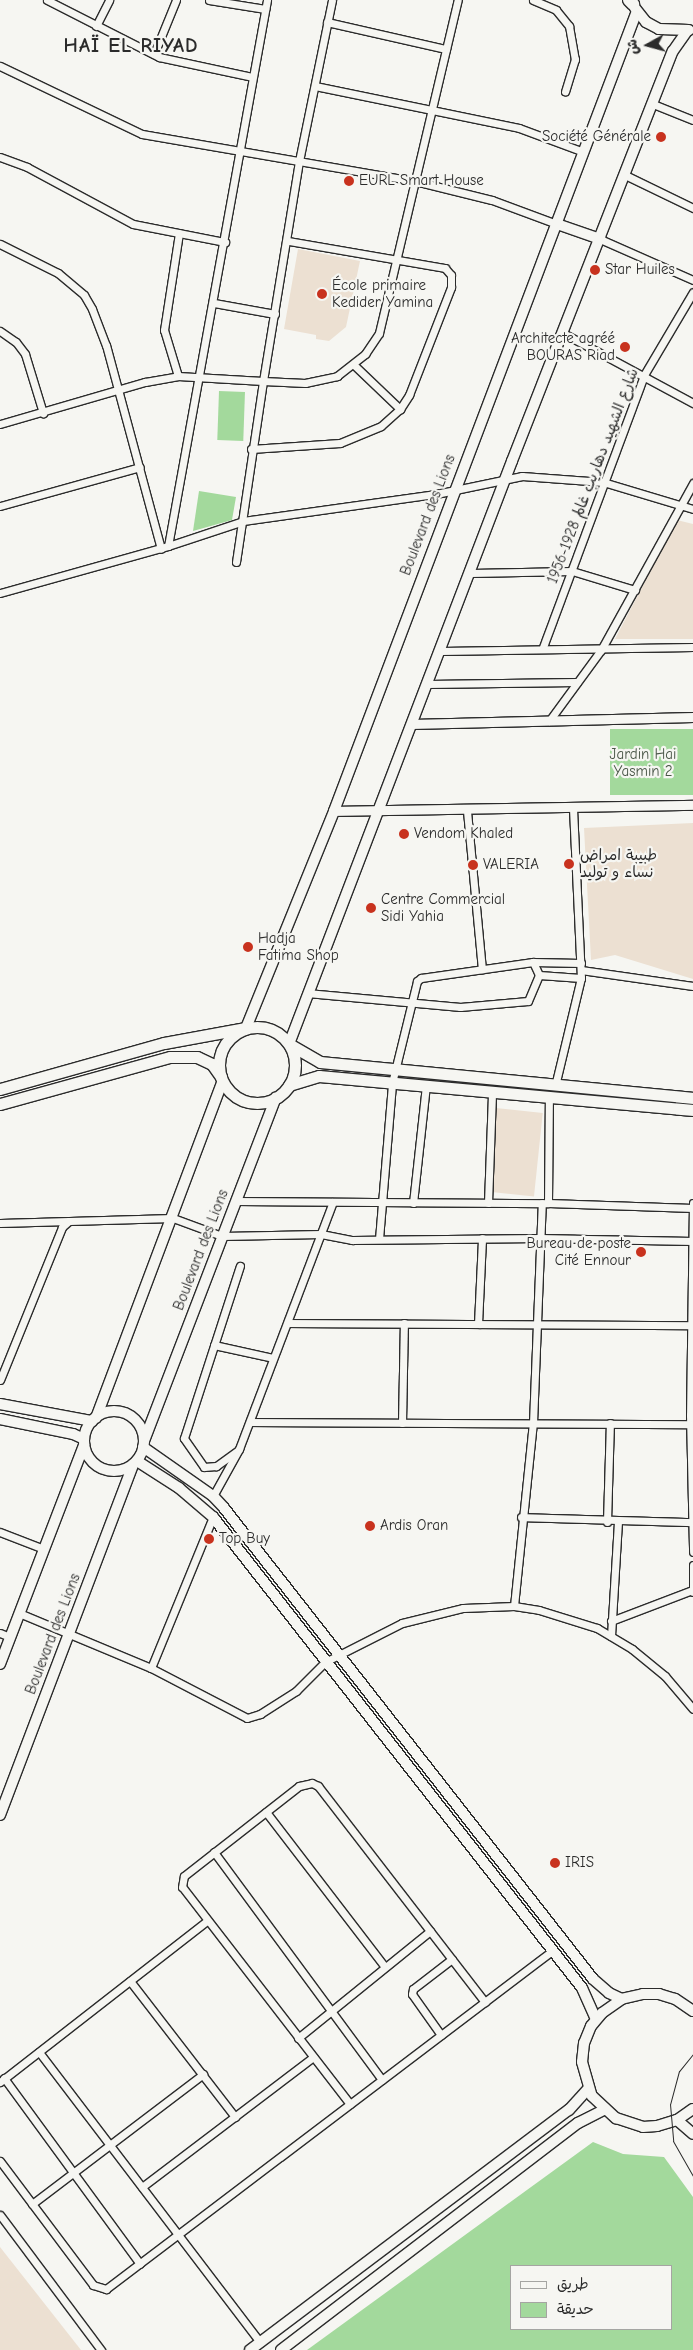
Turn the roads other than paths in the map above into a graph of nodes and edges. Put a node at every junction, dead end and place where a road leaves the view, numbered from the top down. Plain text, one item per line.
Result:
1 (47, 0) edge
2 (109, 0) edge
3 (176, 0) edge
4 (209, 0) edge
5 (267, 0) edge
6 (332, 0) edge
7 (458, 0) edge
8 (533, 0) edge
9 (633, 4) edge
10 (265, 9) junction
11 (327, 22) junction
12 (96, 26) junction
13 (690, 30) edge
14 (446, 49) junction
15 (154, 54) junction
16 (0, 66) edge
17 (252, 77) junction
18 (314, 86) junction
19 (565, 92) dead end
20 (653, 104) junction
21 (432, 110) junction
22 (693, 120) edge
23 (584, 152) junction
24 (240, 153) junction
25 (0, 157) edge
26 (299, 162) junction
27 (625, 175) junction
28 (415, 181) junction
29 (693, 208) edge
30 (557, 224) junction
31 (179, 233) junction
32 (600, 239) junction
33 (288, 241) junction
34 (225, 242) junction
35 (0, 244) edge
36 (396, 258) junction
37 (693, 280) edge
38 (693, 292) edge
39 (214, 303) junction
40 (275, 314) junction
41 (0, 331) edge
42 (563, 333) junction
43 (354, 365) junction
44 (644, 375) junction
45 (178, 376) junction
46 (200, 377) junction
47 (263, 381) junction
48 (117, 391) junction
49 (693, 403) edge
50 (400, 409) junction
51 (43, 413) junction
52 (0, 424) edge
53 (251, 449) junction
54 (140, 467) junction
55 (505, 480) junction
56 (603, 482) junction
57 (693, 483) edge
58 (453, 490) junction
59 (680, 505) junction
60 (0, 506) edge
61 (693, 509) edge
62 (243, 521) junction
63 (168, 546) junction
64 (160, 549) junction
65 (236, 562) dead end
66 (572, 571) junction
67 (471, 572) junction
68 (635, 590) junction
69 (0, 593) edge
70 (543, 647) junction
71 (693, 647) edge
72 (601, 650) junction
73 (441, 651) junction
74 (577, 682) junction
75 (427, 684) junction
76 (693, 717) edge
77 (549, 722) junction
78 (411, 724) junction
79 (693, 805) edge
80 (573, 808) junction
81 (334, 811) junction
82 (378, 811) junction
83 (467, 811) junction
84 (533, 962) junction
85 (482, 969) junction
86 (581, 970) junction
87 (539, 975) junction
88 (693, 986) edge
89 (307, 993) junction
90 (412, 1001) junction
91 (246, 1028) junction
92 (289, 1044) junction
93 (397, 1069) junction
94 (222, 1079) junction
95 (392, 1082) junction
96 (289, 1085) junction
97 (426, 1086) junction
98 (555, 1086) junction
99 (0, 1089) edge
100 (492, 1092) junction
101 (549, 1097) junction
102 (276, 1098) junction
103 (693, 1098) edge
104 (0, 1104) edge
105 (693, 1110) edge
106 (236, 1201) junction
107 (333, 1202) junction
108 (693, 1202) edge
109 (383, 1203) junction
110 (413, 1203) junction
111 (488, 1203) junction
112 (545, 1203) junction
113 (693, 1208) edge
114 (173, 1218) junction
115 (69, 1221) junction
116 (0, 1224) edge
117 (321, 1234) junction
118 (222, 1236) junction
119 (482, 1238) junction
120 (540, 1238) junction
121 (378, 1239) junction
122 (692, 1241) edge
123 (240, 1266) dead end
124 (288, 1323) junction
125 (404, 1323) junction
126 (478, 1324) junction
127 (538, 1324) junction
128 (692, 1325) edge
129 (214, 1345) junction
130 (273, 1358) junction
131 (0, 1380) edge
132 (0, 1404) edge
133 (0, 1419) edge
134 (94, 1419) junction
135 (250, 1422) junction
136 (402, 1423) junction
137 (533, 1423) junction
138 (610, 1423) junction
139 (690, 1424) junction
140 (691, 1432) edge
141 (84, 1442) junction
142 (143, 1444) junction
143 (239, 1449) junction
144 (135, 1462) junction
145 (213, 1496) junction
146 (213, 1517) junction
147 (521, 1517) junction
148 (607, 1522) junction
149 (618, 1522) junction
150 (691, 1522) junction
151 (0, 1532) edge
152 (44, 1549) junction
153 (693, 1552) edge
154 (693, 1565) edge
155 (693, 1591) edge
156 (514, 1606) junction
157 (19, 1614) junction
158 (612, 1621) junction
159 (70, 1634) junction
160 (5, 1635) edge
161 (611, 1636) junction
162 (340, 1655) junction
163 (326, 1662) junction
164 (0, 1664) edge
165 (152, 1668) junction
166 (693, 1709) edge
167 (266, 1812) junction
168 (0, 1815) edge
169 (214, 1852) junction
170 (208, 1921) junction
171 (430, 1931) junction
172 (552, 1951) junction
173 (452, 1959) junction
174 (385, 1967) junction
175 (130, 1981) junction
176 (622, 1999) junction
177 (485, 2002) junction
178 (693, 2011) edge
179 (331, 2012) junction
180 (596, 2019) junction
181 (441, 2035) junction
182 (298, 2038) junction
183 (39, 2052) junction
184 (313, 2058) junction
185 (203, 2074) junction
186 (2, 2080) edge
187 (382, 2080) junction
188 (588, 2088) junction
189 (350, 2104) junction
190 (693, 2109) edge
191 (604, 2110) junction
192 (236, 2117) junction
193 (677, 2120) junction
194 (693, 2134) edge
195 (110, 2145) junction
196 (0, 2161) edge
197 (73, 2173) junction
198 (142, 2187) junction
199 (32, 2204) junction
200 (2, 2220) edge
201 (178, 2235) junction
202 (140, 2264) junction
203 (260, 2342) junction
204 (101, 2350) edge
205 (250, 2350) edge
206 (281, 2350) edge

1 - 12 street
2 - 12 street
3 - 15 street
4 - 10 street
5 - 10 street
6 - 11 street
7 - 14 street
8 - 19 street
9 - 13 main road
9 - 23 main road, Boulevard des Lions
10 - 17 street
11 - 14 street
11 - 18 street
12 - 15 street
13 - 20 main road
14 - 21 street
15 - 17 street
16 - 24 street
17 - 24 street
18 - 21 street
18 - 26 street
20 - 22 street
20 - 27 main road
21 - 23 street
21 - 28 street
23 - 30 main road, Boulevard des Lions
24 - 26 street
24 - 34 street
25 - 31 street
26 - 28 street
26 - 33 street
27 - 29 street
27 - 32 main road
28 - 30 street
28 - 36 street
30 - 32 main road
30 - 58 main road, Boulevard des Lions
31 - 34 street
31 - 45 street
32 - 37 street
32 - 42 main road
33 - 36 street
33 - 40 street
34 - 39 street
35 - 48 street
36 - 43 street
36 - 50 street
38 - 44 street, شارع الشهيد دهاريب غالم 1928-1956
39 - 40 street
39 - 46 street
40 - 47 street
41 - 51 street
42 - 44 street
42 - 55 main road
43 - 47 street
43 - 50 street
44 - 49 street
44 - 56 street, شارع الشهيد دهاريب غالم 1928-1956
45 - 46 street
45 - 48 street
46 - 47 street
46 - 63 street
47 - 53 street
48 - 51 street
48 - 54 street
50 - 53 street
51 - 52 street
53 - 62 street
54 - 60 street
54 - 64 street
55 - 56 street
55 - 58 street
55 - 67 main road
56 - 59 street
56 - 66 street, شارع الشهيد دهاريب غالم 1928-1956
57 - 59 street
58 - 62 street
58 - 81 main road, Boulevard des Lions
59 - 61 street
59 - 68 street
62 - 63 street
62 - 65 street
63 - 64 street
64 - 69 street
66 - 67 street
66 - 68 street
66 - 70 street, شارع الشهيد دهاريب غالم 1928-1956
67 - 73 main road
68 - 72 street
70 - 72 street
70 - 73 street
71 - 72 street
72 - 74 street
73 - 75 main road
74 - 75 street
74 - 77 street
75 - 78 main road
76 - 77 street
77 - 78 street
78 - 82 main road
79 - 80 street
80 - 83 street
80 - 86 street
81 - 82 street
81 - 91 main road, Boulevard des Lions
82 - 83 street
82 - 89 main road
83 - 85 street
84 - 85 street
84 - 86 street
84 - 87 street
85 - 90 street
86 - 87 street
86 - 88 street
86 - 98 street
87 - 90 street
89 - 90 street
89 - 92 main road
90 - 93 street
91 - 92 main road
91 - 94 main road
91 - 99 main road
92 - 93 main road
92 - 96 main road
93 - 95 street
93 - 98 main road
94 - 102 main road
94 - 104 main road
94 - 114 main road
95 - 96 main road
95 - 97 main road
95 - 109 street
96 - 102 main road
97 - 100 main road
97 - 110 street
98 - 103 main road
100 - 101 main road
100 - 111 street
101 - 105 main road
101 - 112 street
102 - 106 main road, Boulevard des Lions
106 - 107 street
106 - 118 main road, Boulevard des Lions
107 - 109 street
107 - 117 street
108 - 113 street
109 - 110 street
109 - 121 street
110 - 111 street
111 - 112 street
112 - 113 street
112 - 120 street
113 - 122 street
114 - 115 street
114 - 118 street
114 - 134 main road
115 - 116 street
115 - 131 street
117 - 118 street
117 - 121 street
117 - 124 street
118 - 142 main road, Boulevard des Lions
119 - 120 street
119 - 121 street
119 - 126 street
120 - 122 street
120 - 127 street
122 - 128 street
123 - 129 street
124 - 125 street
124 - 130 street
125 - 126 street
125 - 136 street
126 - 127 street
127 - 128 street
127 - 137 street
128 - 139 street
129 - 130 street
129 - 143 street
130 - 135 street
132 - 134 main road
133 - 141 main road
134 - 141 main road
134 - 142 main road
135 - 136 street
135 - 143 street
136 - 137 street
137 - 138 street
137 - 147 street
138 - 139 street
138 - 148 street
139 - 140 street
140 - 150 street
141 - 144 main road
141 - 152 main road
142 - 144 main road
142 - 145 main road
143 - 145 street
144 - 146 main road
144 - 159 main road, Boulevard des Lions
145 - 162 main road
146 - 163 main road
146 - 165 street
147 - 148 street
147 - 156 street
148 - 149 street
149 - 150 street
149 - 158 street
150 - 153 street
151 - 152 street
152 - 157 main road
154 - 155 street
155 - 158 street
156 - 161 street
156 - 162 street
157 - 159 street
157 - 160 main road
158 - 161 street
159 - 165 street
159 - 168 main road, Boulevard des Lions
160 - 164 main road
161 - 166 street
162 - 163 street
162 - 176 main road
163 - 165 street
163 - 172 main road
167 - 169 street
167 - 171 street
167 - 174 street
169 - 170 street
169 - 179 street
170 - 175 street
170 - 182 street
171 - 173 street
171 - 174 street
172 - 177 street
172 - 180 main road
173 - 177 street
173 - 181 street
174 - 179 street
175 - 183 street
175 - 185 street
176 - 178 main road
176 - 180 main road
177 - 181 street
179 - 182 street
179 - 187 street
180 - 188 main road
181 - 187 street
182 - 184 street
183 - 186 street
183 - 195 street
184 - 189 street
184 - 192 street
185 - 192 street
185 - 195 street
186 - 197 street
187 - 189 street
188 - 191 main road
188 - 203 main road
189 - 201 street
190 - 193 main road
191 - 193 main road
191 - 206 main road
192 - 198 street
193 - 194 main road
195 - 197 street
195 - 198 street
196 - 199 street
197 - 199 street
197 - 202 street
198 - 201 street
199 - 202 street
200 - 204 street
201 - 202 street
201 - 203 street
203 - 205 main road

